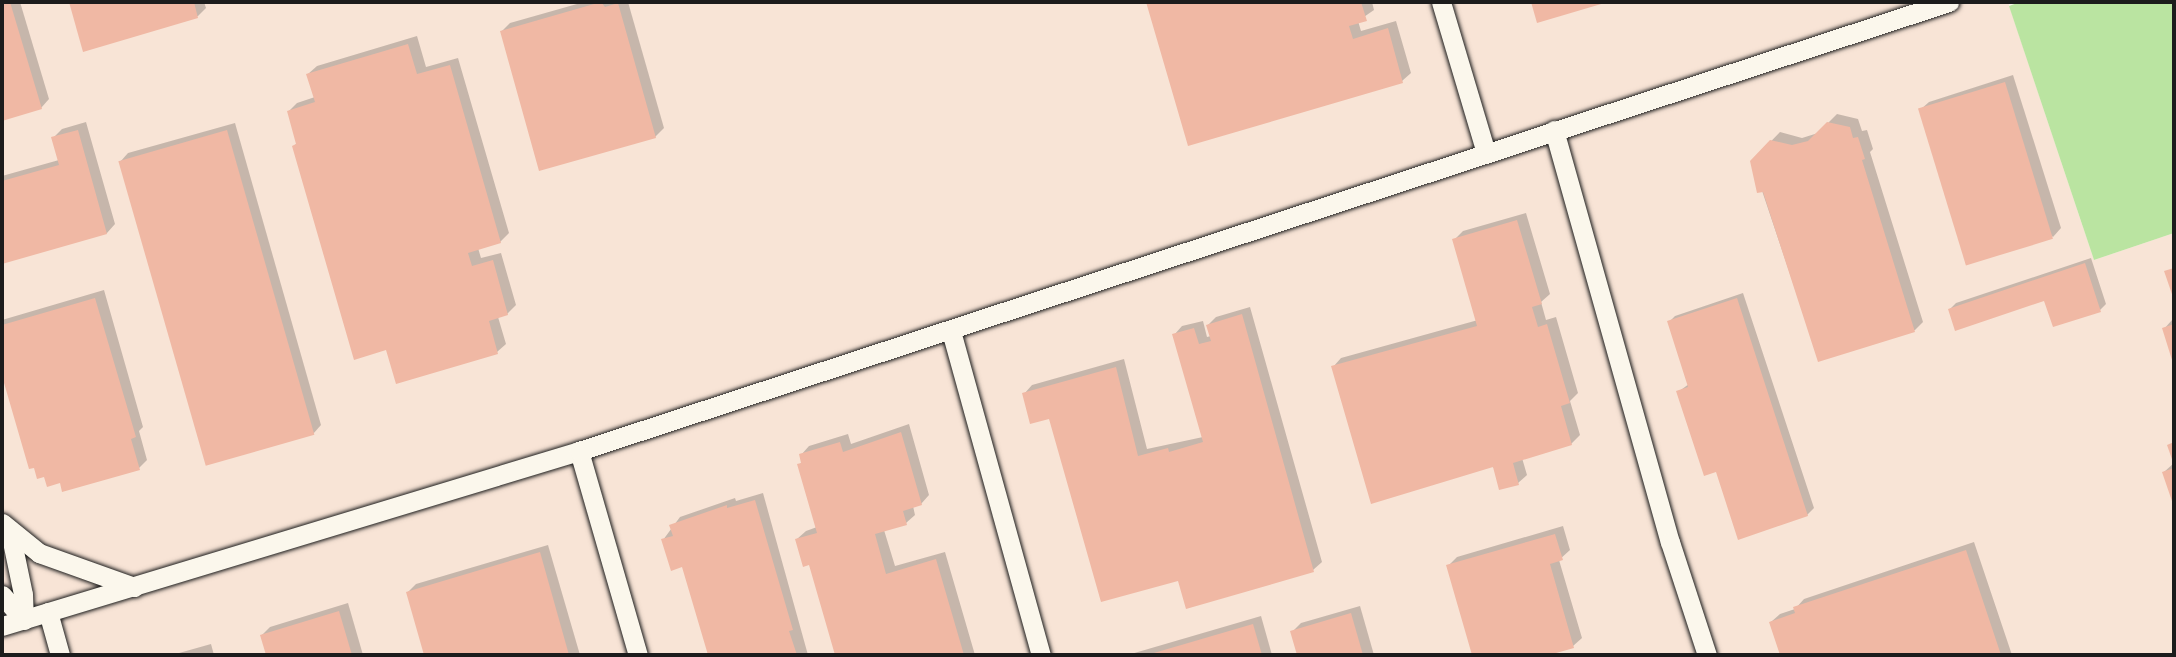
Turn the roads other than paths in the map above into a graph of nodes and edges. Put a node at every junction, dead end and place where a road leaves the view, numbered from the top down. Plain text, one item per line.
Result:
1 (1441, 2) edge
2 (1949, 2) edge
3 (1554, 130) junction
4 (1486, 153) junction
5 (951, 331) junction
6 (579, 450) junction
7 (6, 528) edge
8 (134, 587) junction
9 (2, 595) edge
10 (48, 612) junction
11 (24, 620) junction
12 (2, 626) edge
13 (60, 655) edge
14 (638, 655) edge
15 (1041, 655) edge
16 (1706, 655) edge

1 - 4 street
2 - 3 street
3 - 4 street
3 - 16 street
4 - 5 street
5 - 6 street
5 - 15 street
6 - 8 street
6 - 14 street
7 - 8 street
7 - 11 street
8 - 10 street
9 - 11 street
10 - 11 street
10 - 13 street
11 - 12 street

